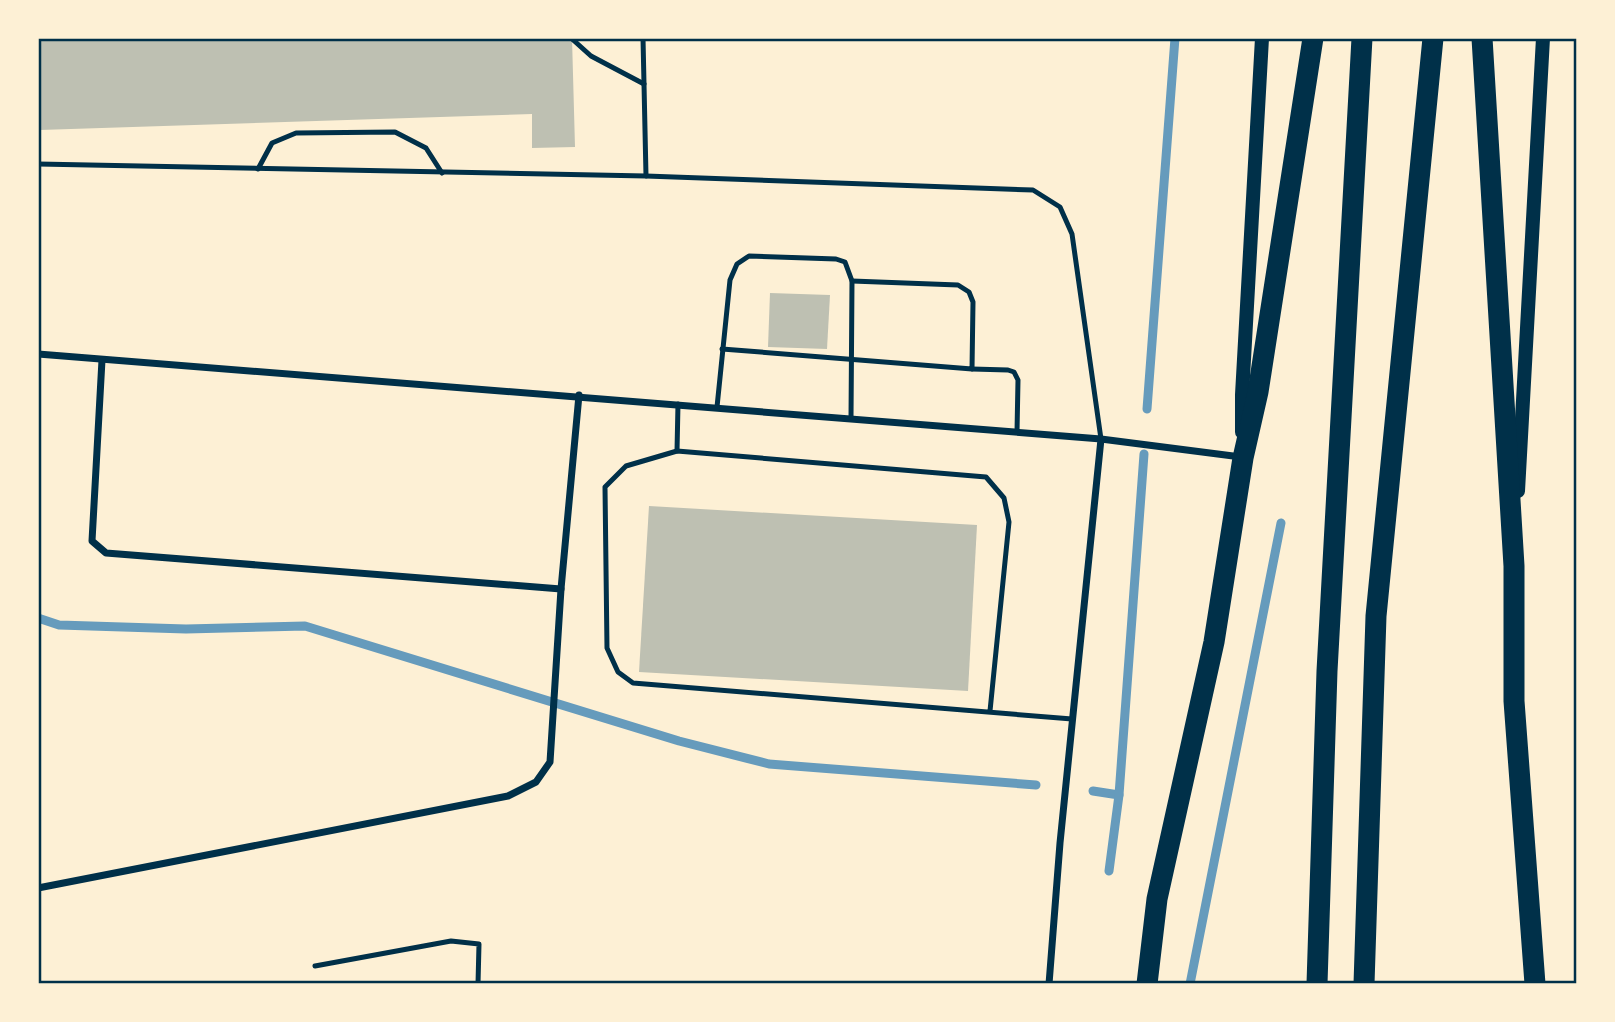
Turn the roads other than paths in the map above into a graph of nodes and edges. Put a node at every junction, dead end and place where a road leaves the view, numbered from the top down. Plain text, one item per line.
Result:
1 (571, 38) edge
2 (643, 38) edge
3 (1262, 38) edge
4 (1313, 38) edge
5 (1362, 38) edge
6 (1433, 38) edge
7 (1482, 38) edge
8 (1543, 38) edge
9 (644, 83) junction
10 (38, 164) edge
11 (258, 169) junction
12 (442, 173) junction
13 (646, 176) junction
14 (852, 281) junction
15 (722, 349) junction
16 (38, 354) edge
17 (852, 358) junction
18 (102, 360) junction
19 (972, 369) junction
20 (579, 395) junction
21 (678, 404) junction
22 (717, 407) junction
23 (851, 418) junction
24 (1017, 432) junction
25 (1101, 439) junction
26 (677, 451) junction
27 (1243, 458) junction
28 (1514, 566) junction
29 (561, 589) junction
30 (990, 711) junction
31 (1072, 719) junction
32 (38, 888) edge
33 (315, 967) dead end
34 (478, 984) edge
35 (1049, 984) edge
36 (1147, 984) edge
37 (1317, 984) edge
38 (1364, 984) edge
39 (1535, 984) edge

1 - 9 lane
2 - 9 lane
3 - 27 main road
4 - 27 highway
5 - 37 highway
6 - 38 highway
7 - 28 highway
8 - 28 main road
9 - 13 lane
10 - 11 lane
11 - 12 lane
11 - 12 lane
12 - 13 lane
13 - 25 lane
14 - 15 lane
14 - 17 lane
14 - 19 lane
15 - 17 lane
15 - 22 lane
16 - 18 street
17 - 19 lane
17 - 23 lane
18 - 20 street
18 - 29 street
19 - 24 lane
20 - 21 street
20 - 29 street
21 - 22 street
21 - 26 lane
22 - 23 street
23 - 24 street
24 - 25 street
25 - 27 street
25 - 31 street
26 - 30 lane
26 - 30 lane
27 - 36 highway
28 - 39 highway
29 - 32 street
30 - 31 lane
31 - 35 street
33 - 34 lane

